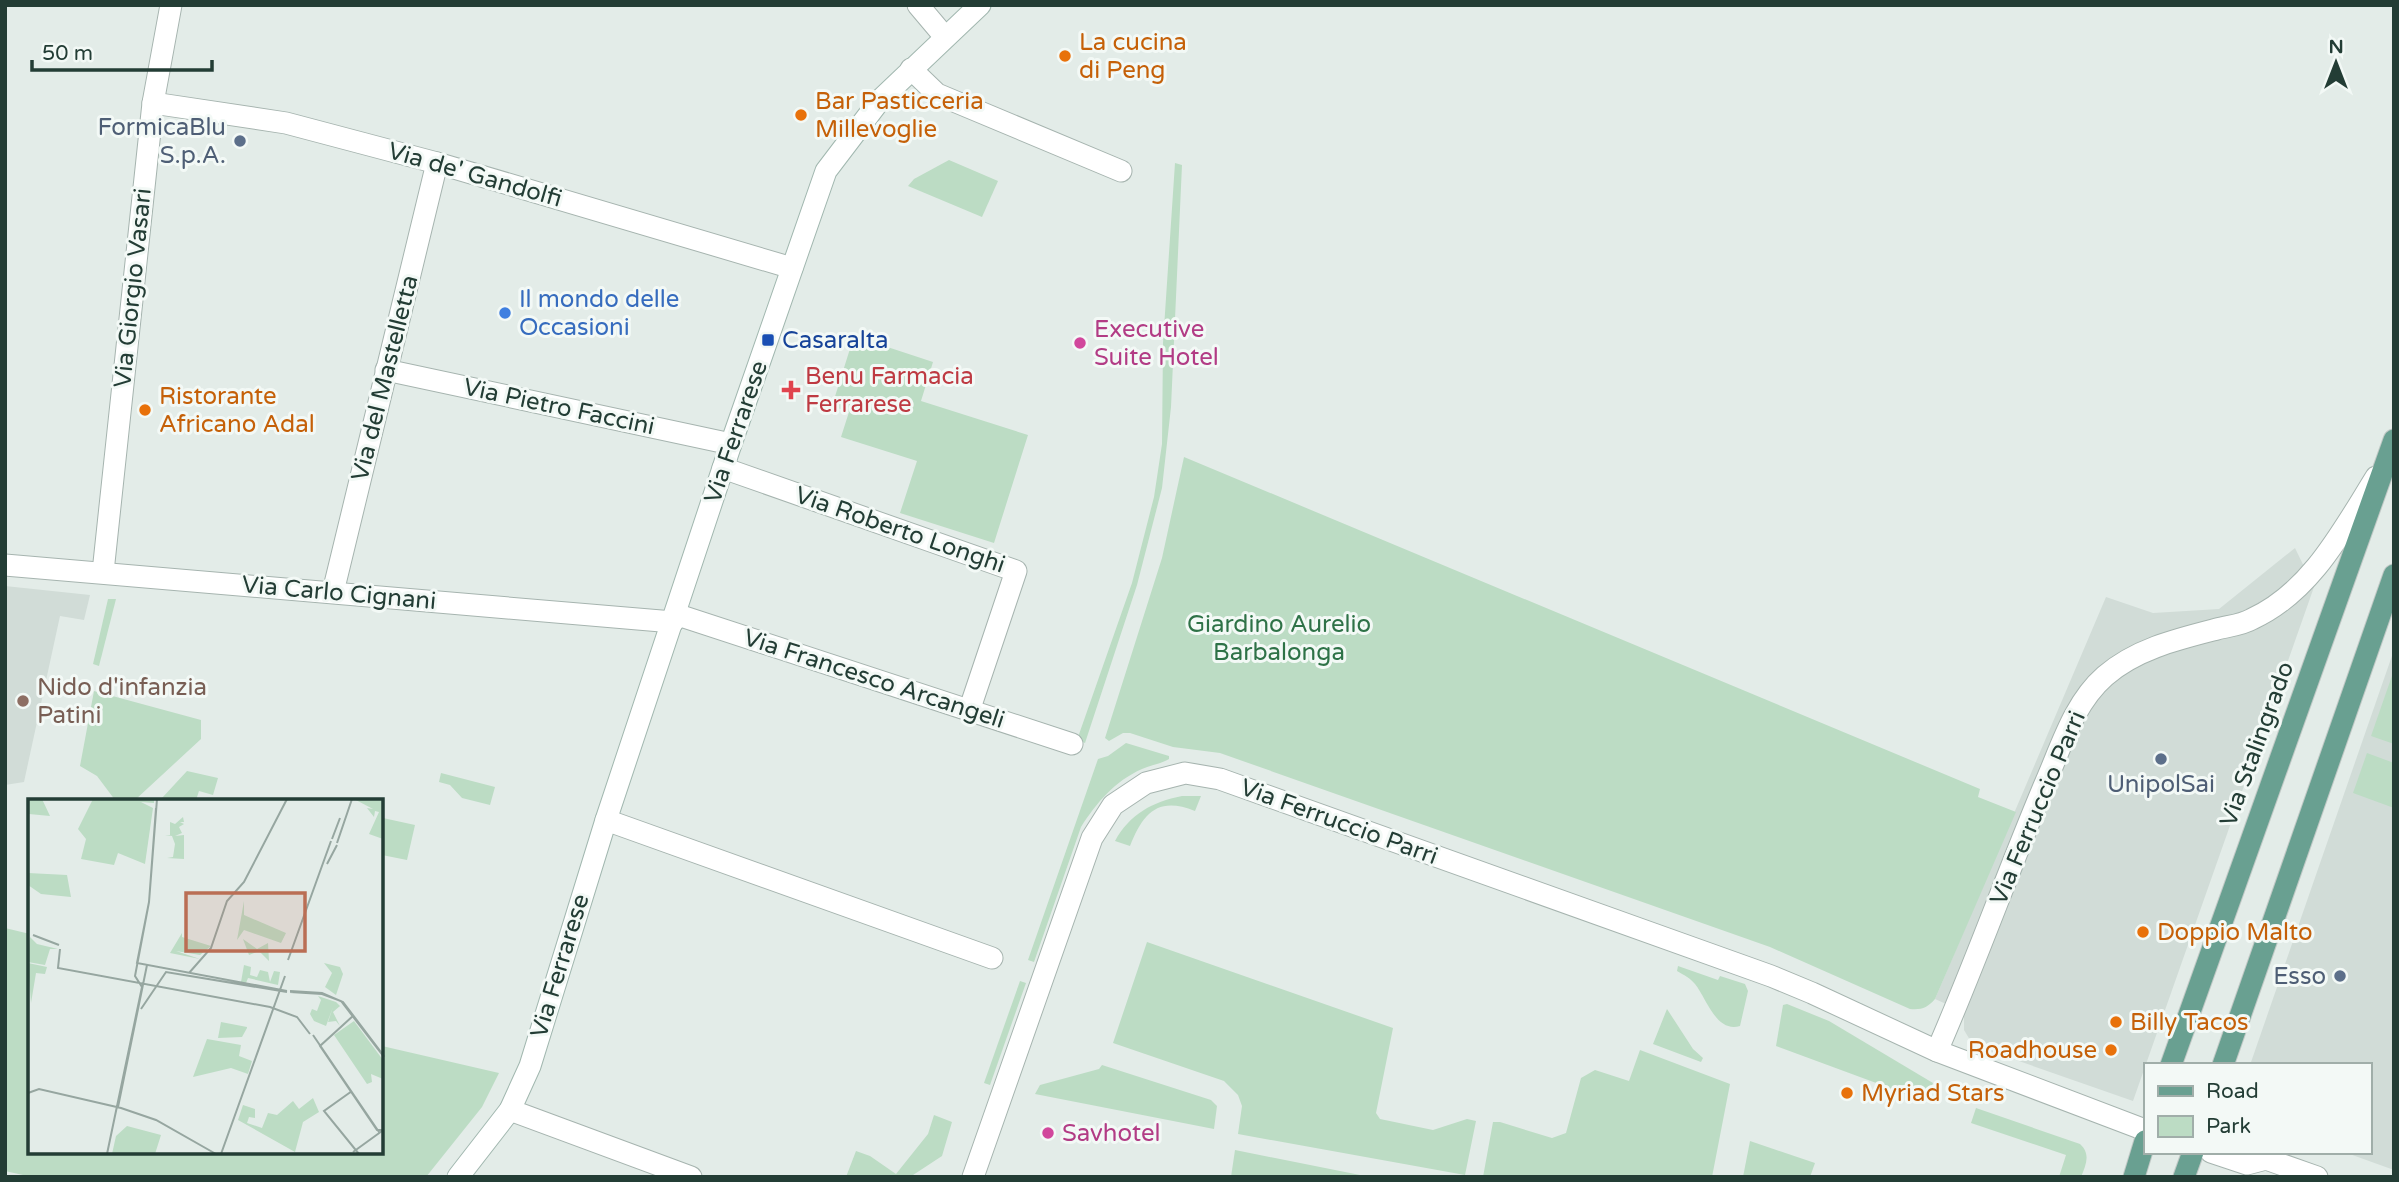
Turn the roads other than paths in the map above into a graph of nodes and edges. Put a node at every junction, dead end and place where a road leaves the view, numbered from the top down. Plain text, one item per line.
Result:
1 (171, 5) edge
2 (918, 5) edge
3 (980, 5) edge
4 (945, 37) junction
5 (911, 69) junction
6 (153, 103) junction
7 (437, 163) junction
8 (1121, 171) dead end
9 (792, 268) junction
10 (386, 370) junction
11 (2394, 440) edge
12 (731, 444) junction
13 (2384, 464) junction
14 (723, 468) junction
15 (5, 565) edge
16 (103, 572) junction
17 (2394, 575) edge
18 (332, 592) junction
19 (674, 618) junction
20 (969, 711) junction
21 (1072, 744) dead end
22 (606, 820) junction
23 (992, 958) dead end
24 (1937, 1051) junction
25 (2172, 1063) edge
26 (2223, 1063) edge
27 (510, 1110) junction
28 (2144, 1130) edge
29 (2144, 1144) edge
30 (2192, 1154) edge
31 (2215, 1154) edge
32 (2250, 1171) edge
33 (458, 1177) edge
34 (691, 1177) edge
35 (973, 1177) edge
36 (2134, 1177) edge
37 (2184, 1177) edge
38 (2317, 1177) edge

1 - 6 street, Via Giorgio Vasari
2 - 4 street
3 - 4 street, Via Ferrarese
4 - 5 street, Via Ferrarese
5 - 8 street
5 - 9 street, Via Ferrarese
6 - 7 street, Via de' Gandolfi
6 - 16 street, Via Giorgio Vasari
7 - 9 street, Via de' Gandolfi
7 - 10 street, Via del Mastelletta
9 - 12 street, Via Ferrarese
10 - 12 street, Via Pietro Faccini
10 - 18 street, Via del Mastelletta
11 - 13 main road, Via Stalingrado
12 - 14 street, Via Ferrarese
13 - 24 street, Via Ferruccio Parri
13 - 25 main road, Via Stalingrado
14 - 19 street, Via Ferrarese
14 - 20 street, Via Roberto Longhi
15 - 16 street, Via Carlo Cignani
16 - 18 street, Via Carlo Cignani
17 - 26 main road
18 - 19 street, Via Carlo Cignani
19 - 20 street, Via Francesco Arcangeli
19 - 22 street, Via Ferrarese
20 - 21 street, Via Francesco Arcangeli
22 - 23 street
22 - 27 street, Via Ferrarese
24 - 28 street, Via Ferruccio Parri
24 - 35 street, Via Ferruccio Parri
27 - 33 street, Via Ferrarese
27 - 34 street
29 - 36 main road
30 - 37 main road
31 - 32 street
32 - 38 street

